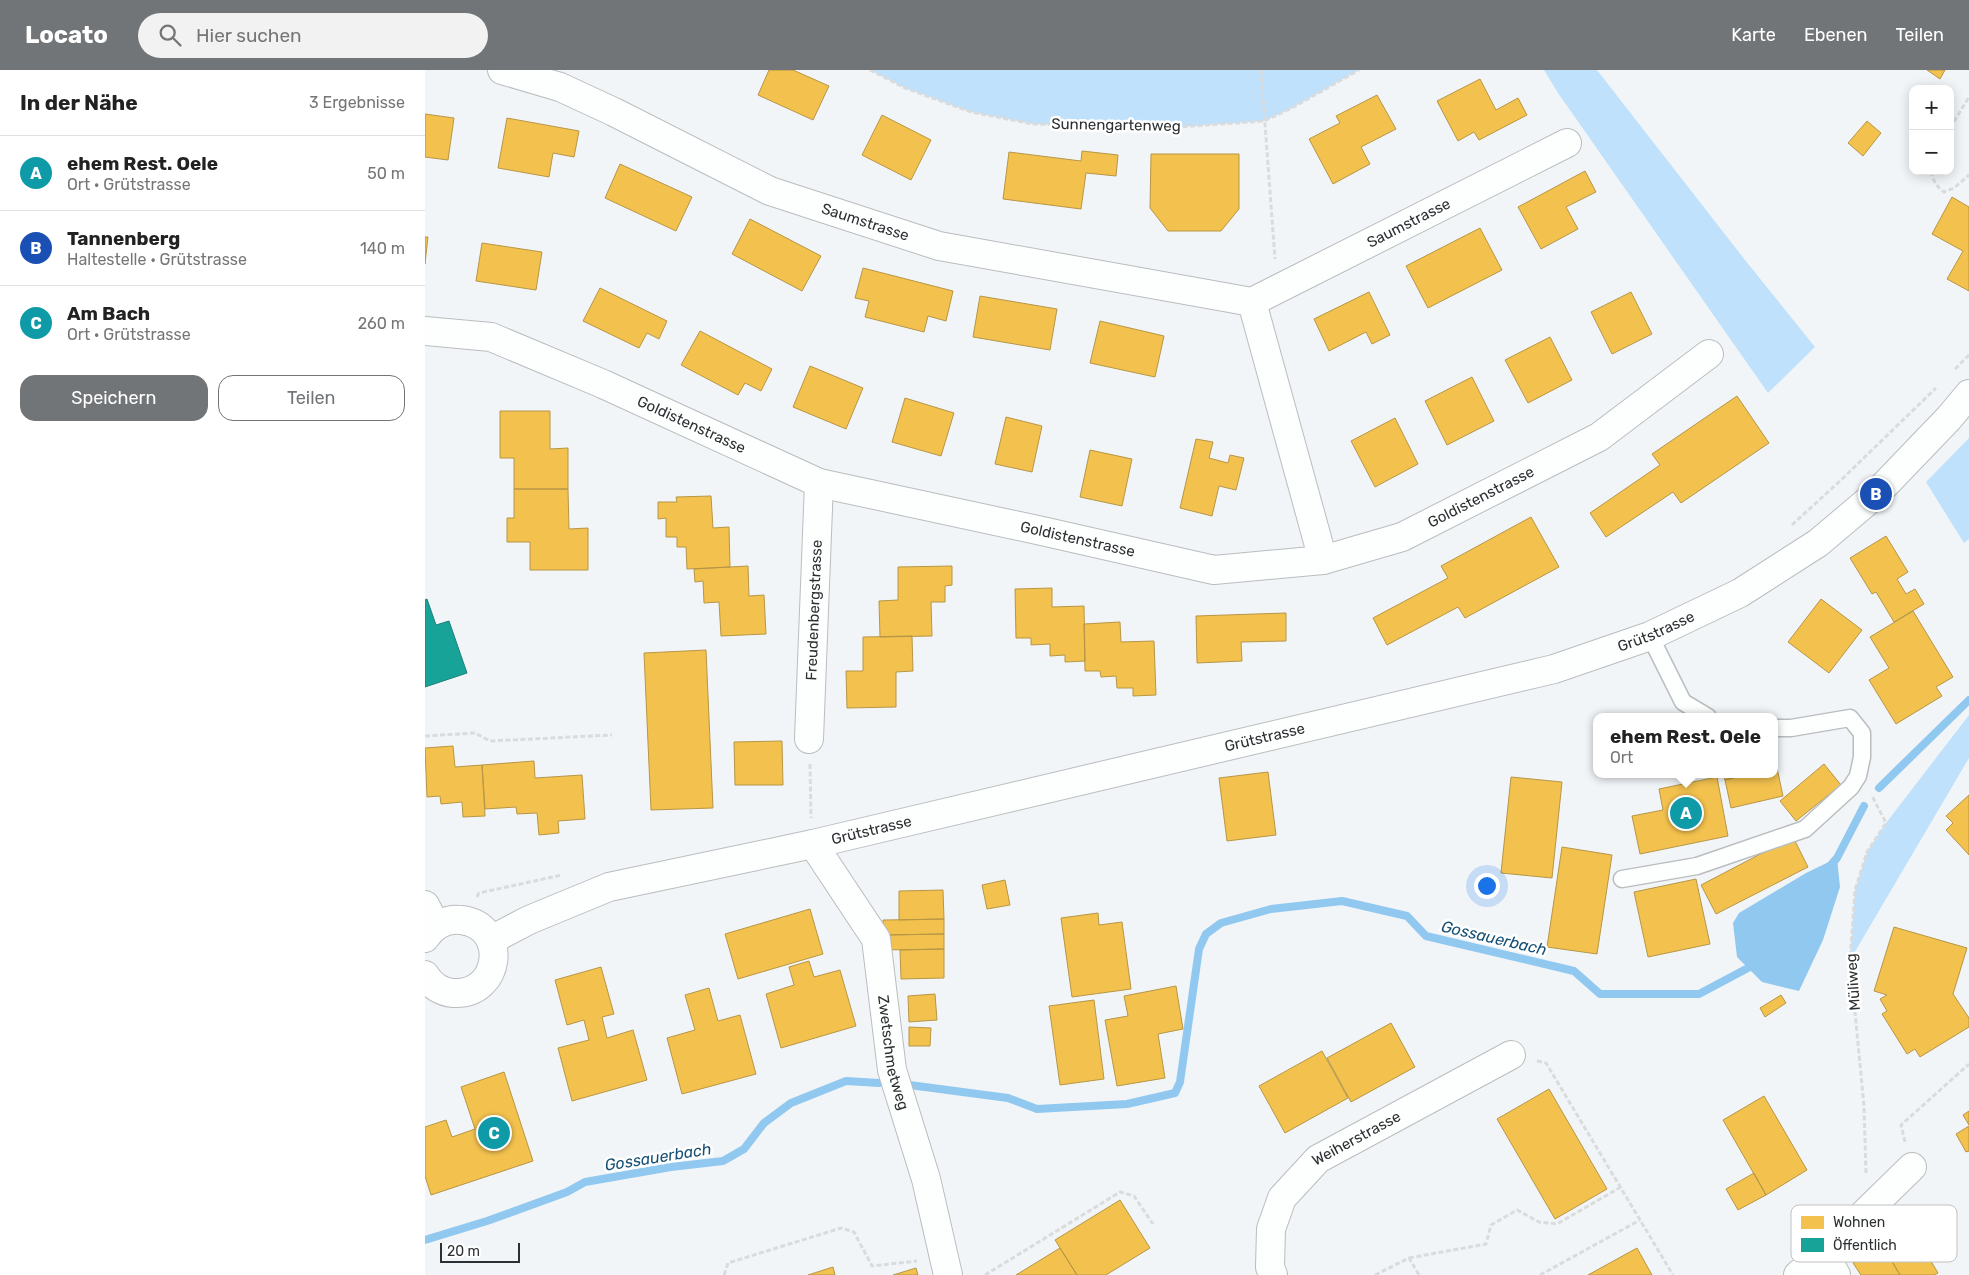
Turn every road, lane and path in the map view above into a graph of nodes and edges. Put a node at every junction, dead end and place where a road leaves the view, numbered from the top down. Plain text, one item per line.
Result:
1 (502, 70) edge
2 (870, 70) edge
3 (1261, 70) edge
4 (1359, 70) edge
5 (1969, 97) edge
6 (1264, 121) junction
7 (1954, 121) edge
8 (1567, 144) dead end
9 (1932, 175) edge
10 (1969, 175) edge
11 (1278, 290) junction
12 (1252, 302) junction
13 (425, 331) edge
14 (1709, 354) dead end
15 (1969, 355) edge
16 (1954, 370) dead end
17 (1941, 383) dead end
18 (1969, 394) edge
19 (819, 483) junction
20 (1786, 531) dead end
21 (1323, 560) junction
22 (1650, 636) junction
23 (1701, 713) edge
24 (1778, 728) edge
25 (425, 736) edge
26 (612, 736) dead end
27 (809, 739) joint
28 (1858, 776) junction
29 (809, 828) junction
30 (563, 875) dead end
31 (1622, 879) dead end
32 (468, 920) junction
33 (429, 923) edge
34 (491, 940) junction
35 (426, 980) edge
36 (1511, 1055) joint
37 (1969, 1064) edge
38 (1912, 1167) joint
39 (1621, 1187) junction
40 (1875, 1202) junction
41 (1873, 1205) edge
42 (1640, 1220) junction
43 (1153, 1224) dead end
44 (1409, 1258) junction
45 (1830, 1264) edge
46 (923, 1266) dead end
47 (724, 1275) edge
48 (948, 1275) edge
49 (985, 1275) edge
50 (1273, 1275) edge
51 (1375, 1275) edge
52 (1419, 1275) edge
53 (1541, 1275) edge
54 (1673, 1275) edge
55 (1798, 1275) edge

1 - 12 street, Saumstrasse
2 - 6 path, Sunnengartenweg
3 - 6 path
4 - 6 path, Sunnengartenweg
5 - 7 path
6 - 11 path
8 - 11 street, Saumstrasse
9 - 10 path
11 - 12 street, Saumstrasse
12 - 21 street
13 - 19 street, Goldistenstrasse
14 - 21 street, Goldistenstrasse
15 - 16 path
17 - 20 path
18 - 22 street, Grütstrasse
19 - 21 street, Goldistenstrasse
19 - 27 street, Freudenbergstrasse
22 - 23 lane
22 - 29 street, Grütstrasse
24 - 28 lane
25 - 26 path
27 - 29 path
28 - 31 lane
28 - 40 path, Müliweg
29 - 34 street, Grütstrasse
29 - 48 street, Zwetschmetweg
30 - 32 path
32 - 33 street
32 - 34 street
34 - 35 street
36 - 39 path
36 - 50 street, Weiherstrasse
37 - 38 path
38 - 40 street
39 - 42 path
39 - 44 path
40 - 41 street
42 - 53 path
42 - 54 path
43 - 49 path
44 - 51 path
44 - 52 path
45 - 55 street
46 - 47 path

